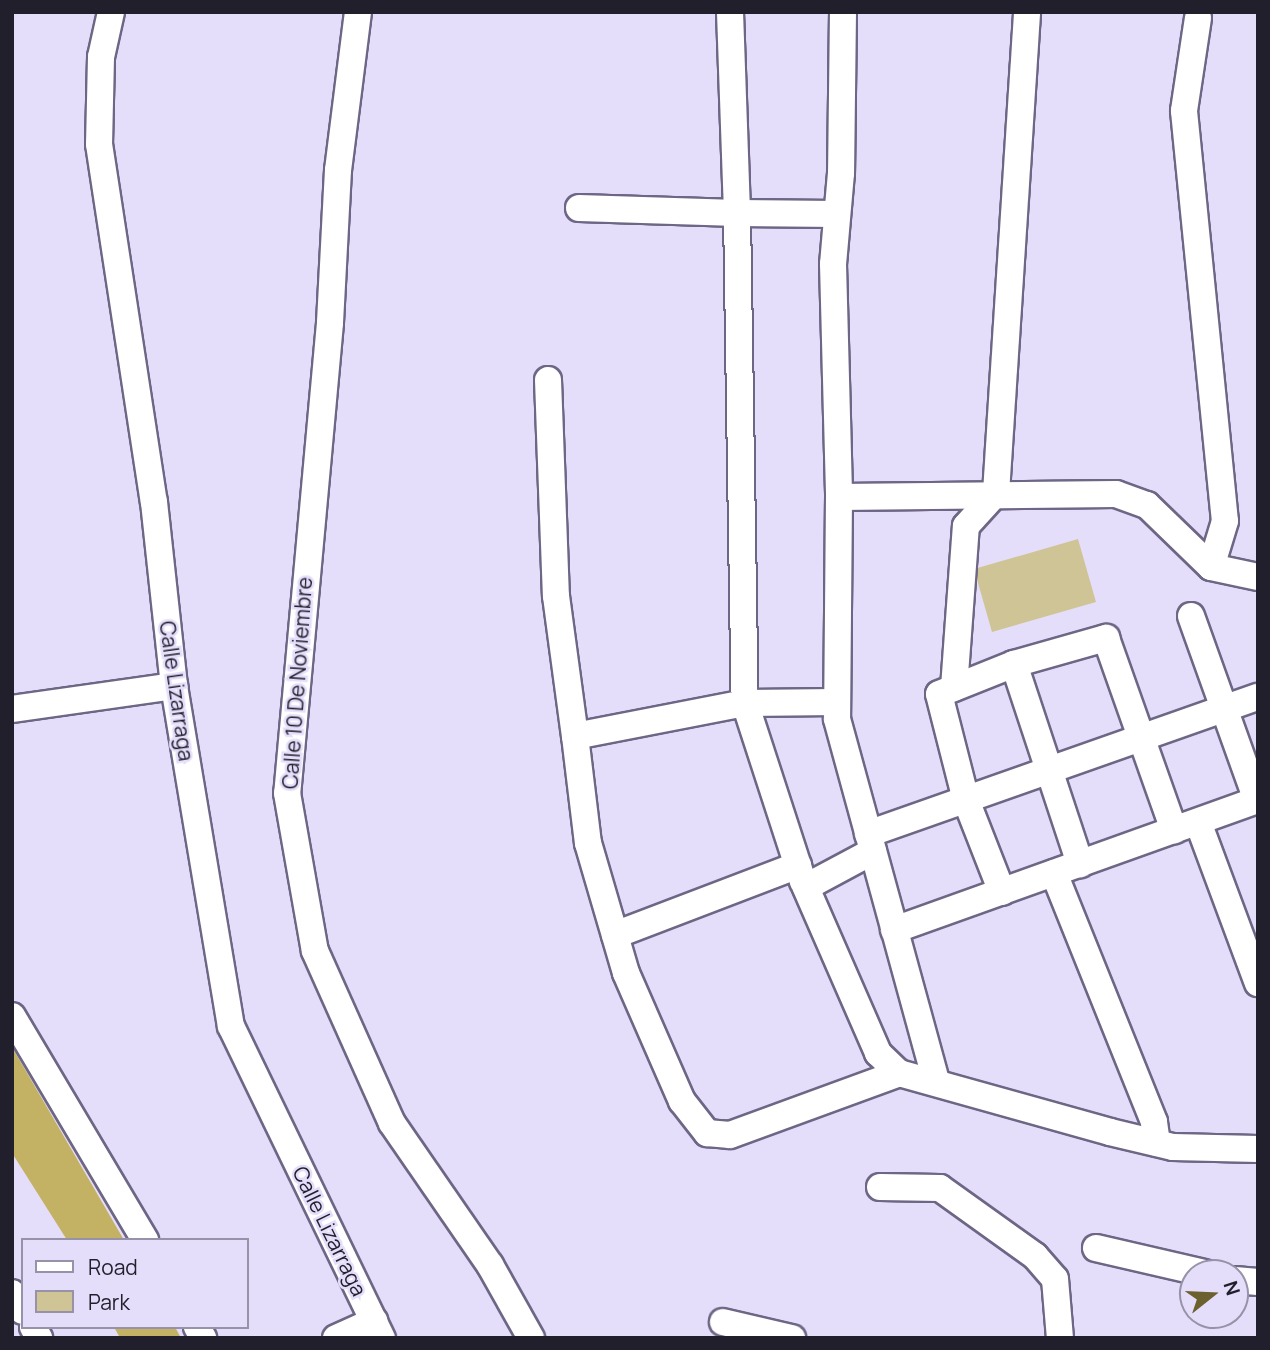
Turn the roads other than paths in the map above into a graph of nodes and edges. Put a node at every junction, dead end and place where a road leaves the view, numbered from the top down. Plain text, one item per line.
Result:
1 (111, 12) edge
2 (358, 12) edge
3 (730, 12) edge
4 (843, 12) edge
5 (1027, 12) edge
6 (1198, 18) dead end
7 (579, 208) dead end
8 (737, 213) junction
9 (837, 214) junction
10 (548, 380) dead end
11 (996, 494) junction
12 (839, 497) junction
13 (1211, 568) junction
14 (1258, 577) edge
15 (1191, 616) dead end
16 (1014, 664) junction
17 (174, 686) junction
18 (954, 688) junction
19 (1258, 697) edge
20 (837, 702) junction
21 (745, 703) junction
22 (12, 709) edge
23 (1224, 709) junction
24 (575, 736) junction
25 (1141, 738) junction
26 (1051, 770) junction
27 (966, 800) junction
28 (1258, 800) edge
29 (1186, 826) junction
30 (871, 843) junction
31 (1080, 864) junction
32 (1054, 873) junction
33 (802, 876) junction
34 (1002, 892) junction
35 (894, 930) junction
36 (615, 934) junction
37 (1258, 983) edge
38 (12, 1016) edge
39 (900, 1073) junction
40 (936, 1082) junction
41 (1157, 1143) junction
42 (1258, 1149) edge
43 (880, 1186) dead end
44 (144, 1238) edge
45 (1096, 1248) dead end
46 (1179, 1267) edge
47 (723, 1322) dead end
48 (378, 1329) edge
49 (336, 1338) edge
50 (531, 1338) edge
51 (792, 1338) edge
52 (1060, 1338) edge

1 - 17 street, Calle Lizarraga
2 - 50 street, Calle 10 De Noviembre
3 - 8 street
4 - 9 street
5 - 11 street
6 - 13 street
7 - 8 street
8 - 9 street
8 - 21 street
9 - 12 street
10 - 24 street
11 - 12 street
11 - 13 street
11 - 18 street
12 - 20 street
13 - 14 street
15 - 23 street
16 - 18 street
16 - 25 street
16 - 26 street
17 - 22 street
17 - 48 street, Calle Lizarraga
18 - 27 street
19 - 23 street
20 - 21 street
20 - 30 street
21 - 24 street
21 - 33 street
23 - 25 street
23 - 28 street
24 - 36 street
25 - 26 street
25 - 29 street
26 - 27 street
26 - 31 street
27 - 30 street
27 - 34 street
28 - 29 street
29 - 31 street
29 - 37 street
30 - 33 street
30 - 35 street
31 - 32 street
32 - 34 street
32 - 41 street
33 - 36 street
33 - 39 street
34 - 35 street
35 - 40 street
36 - 39 street
38 - 44 street
39 - 40 street
40 - 41 street
41 - 42 street
43 - 52 street
45 - 46 street
47 - 51 street
48 - 49 street

